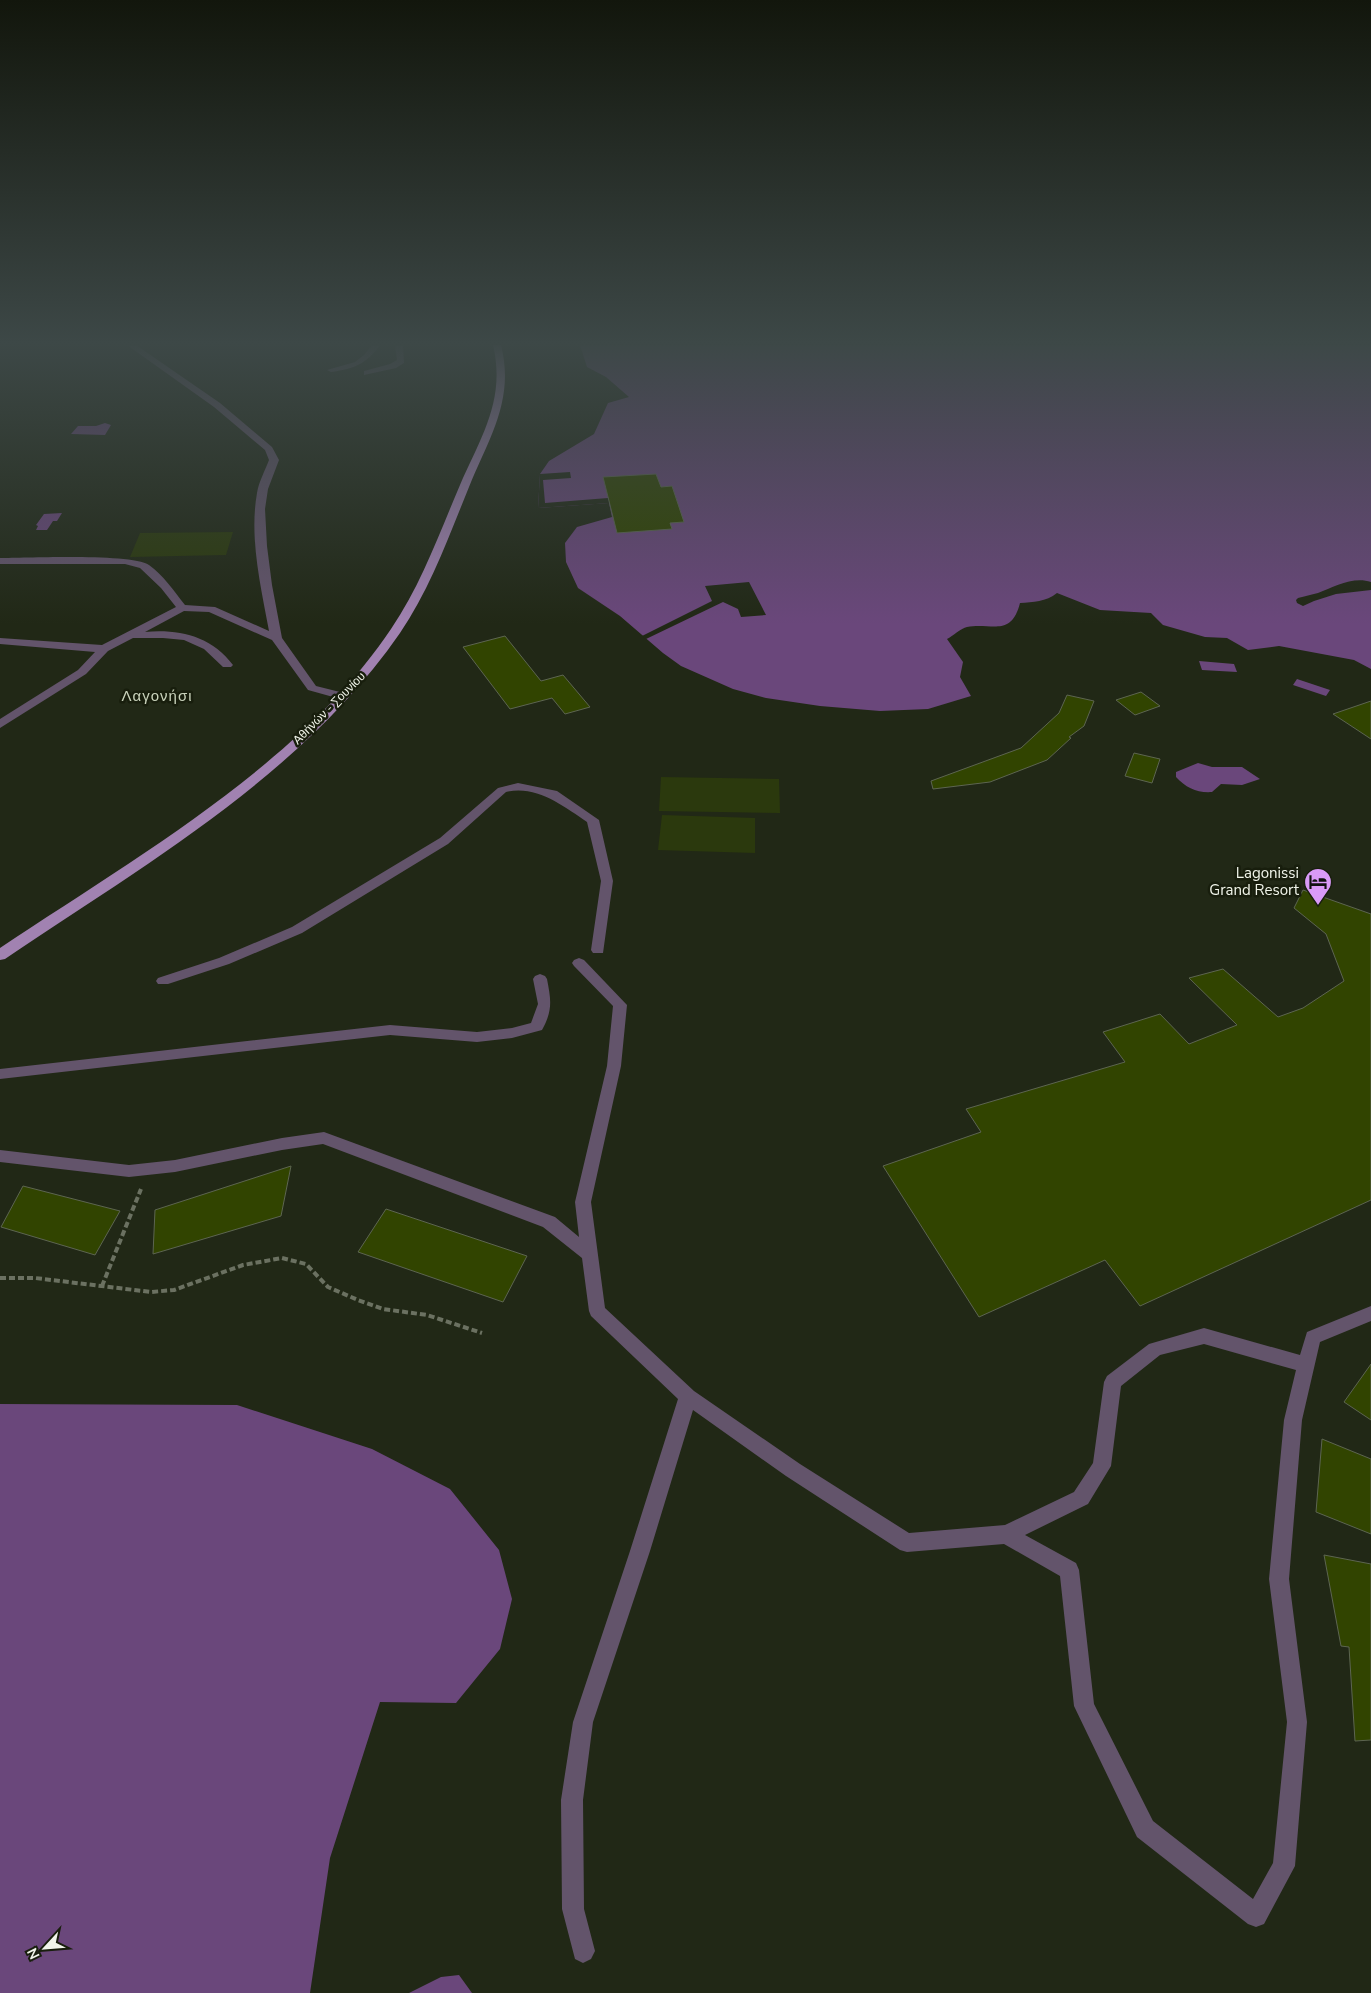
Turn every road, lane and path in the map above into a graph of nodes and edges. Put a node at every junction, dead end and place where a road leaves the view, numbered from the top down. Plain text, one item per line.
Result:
1 (256, 438) edge
2 (485, 438) edge
3 (0, 561) edge
4 (182, 608) junction
5 (128, 637) junction
6 (276, 638) junction
7 (0, 641) edge
8 (104, 649) junction
9 (228, 665) dead end
10 (344, 696) junction
11 (0, 724) edge
12 (598, 950) dead end
13 (0, 955) edge
14 (579, 963) dead end
15 (540, 979) dead end
16 (163, 982) dead end
17 (0, 1074) edge
18 (0, 1156) edge
19 (149, 1169) junction
20 (590, 1255) junction
21 (0, 1278) edge
22 (102, 1286) junction
23 (1371, 1312) edge
24 (482, 1333) dead end
25 (1306, 1365) junction
26 (688, 1397) junction
27 (1006, 1534) junction
28 (583, 1951) dead end

1 - 6 street
2 - 10 main road, Αθήνών - Σουνίου
3 - 4 street
4 - 5 street
4 - 6 street
5 - 8 street
5 - 9 street
6 - 10 street
7 - 8 street
8 - 11 street
10 - 13 main road, Αθήνών - Σουνίου
12 - 16 lane
14 - 20 lane
15 - 17 lane
18 - 19 lane
19 - 20 lane
19 - 22 path
20 - 26 lane
21 - 22 path
22 - 24 path
23 - 25 lane
25 - 27 lane
25 - 27 lane
26 - 27 lane
26 - 28 lane

